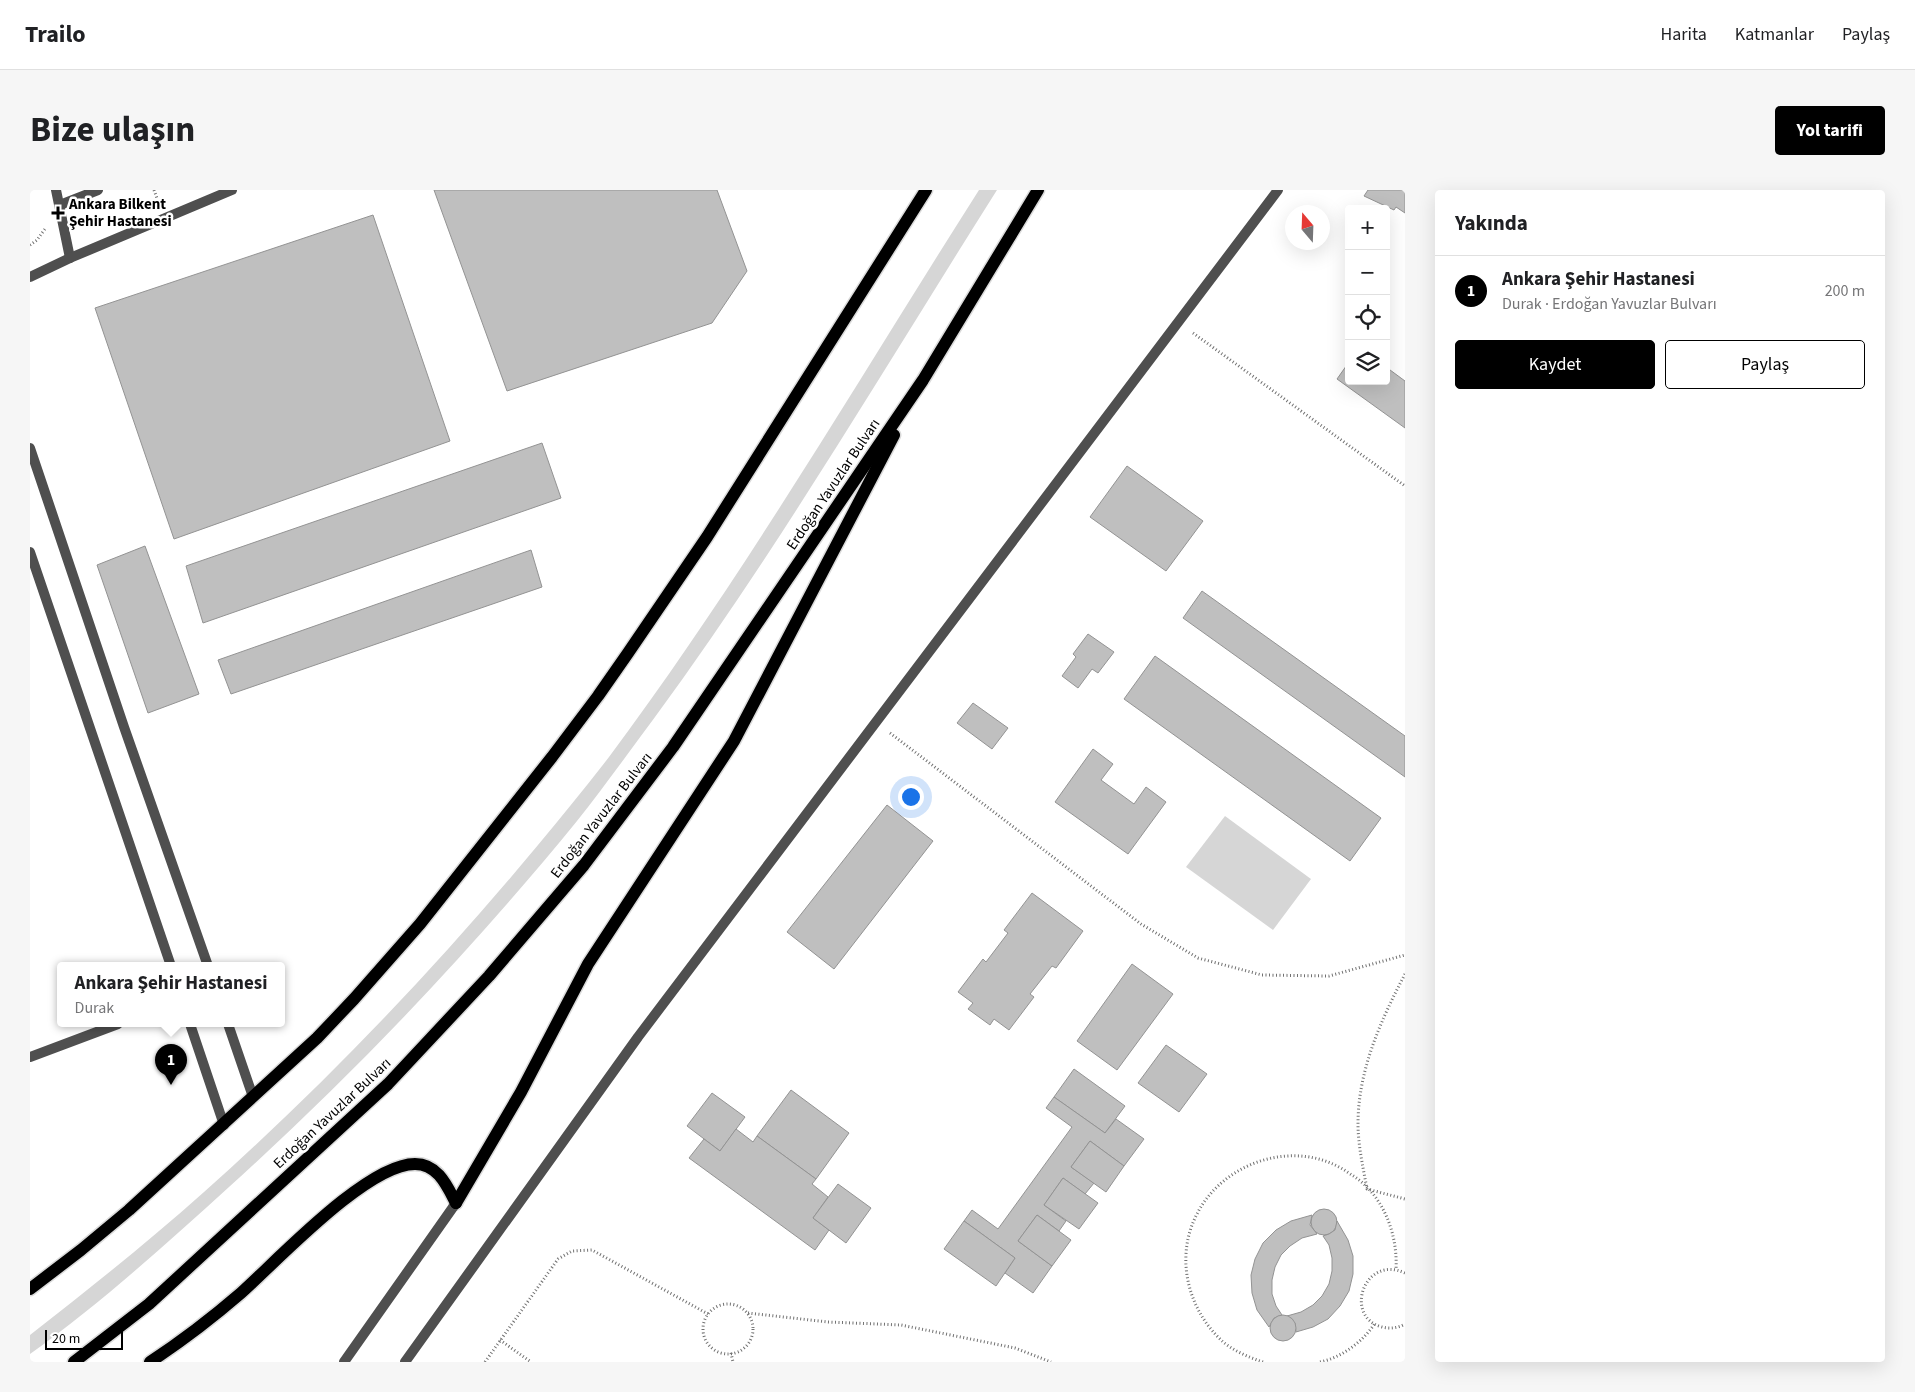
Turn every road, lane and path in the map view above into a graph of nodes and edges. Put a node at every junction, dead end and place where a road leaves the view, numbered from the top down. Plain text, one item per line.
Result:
1 (56, 190) edge
2 (98, 190) edge
3 (232, 190) edge
4 (926, 190) edge
5 (1038, 190) edge
6 (1278, 190) edge
7 (60, 205) junction
8 (70, 258) junction
9 (30, 277) edge
10 (1178, 323) junction
11 (923, 380) junction
12 (30, 448) edge
13 (1405, 486) edge
14 (30, 552) edge
15 (876, 722) junction
16 (1405, 955) edge
17 (169, 962) edge
18 (207, 962) edge
19 (1405, 974) edge
20 (110, 1027) edge
21 (191, 1027) edge
22 (229, 1027) edge
23 (30, 1057) edge
24 (253, 1097) junction
25 (224, 1124) junction
26 (1367, 1189) junction
27 (1405, 1199) edge
28 (456, 1204) junction
29 (1396, 1270) junction
30 (1405, 1273) edge
31 (30, 1289) edge
32 (748, 1313) junction
33 (708, 1314) junction
34 (1375, 1323) junction
35 (1405, 1324) edge
36 (500, 1340) junction
37 (731, 1354) junction
38 (74, 1362) edge
39 (150, 1362) edge
40 (344, 1362) edge
41 (404, 1362) edge
42 (485, 1362) edge
43 (531, 1362) edge
44 (733, 1362) edge
45 (1051, 1362) edge
46 (1263, 1362) edge
47 (1320, 1362) edge

1 - 7 street
2 - 7 street
3 - 8 street
4 - 24 main road
5 - 11 main road, Erdoğan Yavuzlar Bulvarı
6 - 10 street
7 - 8 street
8 - 9 street
10 - 13 path
10 - 15 street
11 - 28 main road
11 - 38 main road, Erdoğan Yavuzlar Bulvarı
12 - 18 street
14 - 17 street
15 - 16 path
15 - 41 street
19 - 26 path
20 - 23 street
21 - 25 street
22 - 24 street
24 - 25 main road
25 - 31 main road
26 - 27 path
26 - 29 path
26 - 46 path
28 - 39 main road
28 - 40 street
29 - 30 path
29 - 34 path
32 - 33 path
32 - 37 path
32 - 45 path
33 - 36 path
33 - 37 path
34 - 35 path
34 - 47 path
36 - 42 path
36 - 43 path
37 - 44 path

